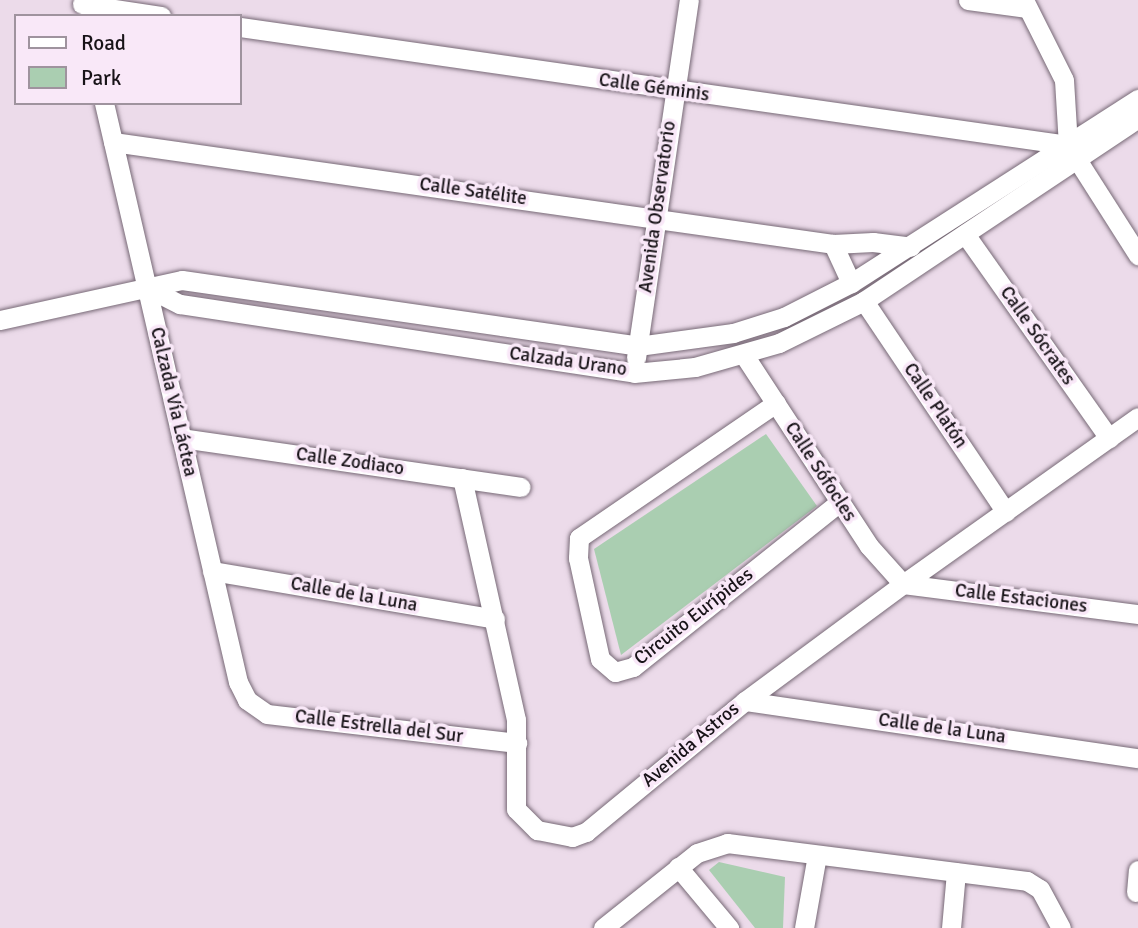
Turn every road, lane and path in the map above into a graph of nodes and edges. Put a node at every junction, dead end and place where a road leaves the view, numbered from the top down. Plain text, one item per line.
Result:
1 (689, 0) edge
2 (968, 0) edge
3 (1026, 4) edge
4 (82, 7) edge
5 (143, 14) edge
6 (242, 27) edge
7 (676, 91) junction
8 (1138, 99) edge
9 (104, 105) edge
10 (1138, 118) edge
11 (113, 142) junction
12 (1072, 152) junction
13 (657, 218) junction
14 (965, 234) junction
15 (833, 244) junction
16 (911, 247) junction
17 (1138, 255) edge
18 (850, 283) junction
19 (146, 287) junction
20 (864, 301) junction
21 (0, 320) edge
22 (638, 346) junction
23 (744, 355) junction
24 (634, 373) junction
25 (776, 403) junction
26 (1138, 417) edge
27 (181, 438) junction
28 (1109, 438) junction
29 (462, 478) junction
30 (520, 487) dead end
31 (840, 502) junction
32 (1006, 512) junction
33 (212, 571) junction
34 (904, 584) junction
35 (1138, 614) edge
36 (495, 619) junction
37 (247, 700) joint
38 (745, 701) junction
39 (517, 743) junction
40 (1138, 758) edge
41 (817, 855) junction
42 (678, 867) junction
43 (1138, 870) edge
44 (956, 872) junction
45 (1136, 892) dead end
46 (603, 928) edge
47 (729, 928) edge
48 (804, 928) edge
49 (951, 928) edge
50 (1060, 928) edge

1 - 7 street, Avenida Observatorio
2 - 3 street
3 - 12 street
4 - 5 street
6 - 7 street, Calle Géminis
7 - 12 street, Calle Géminis
7 - 13 street, Avenida Observatorio
8 - 12 street, Calzada Urano
9 - 11 street, Calzada Vía Láctea
10 - 12 street, Calzada Urano
11 - 13 street, Calle Satélite
11 - 19 street, Calzada Vía Láctea
12 - 14 street, Calzada Urano
12 - 16 street, Calzada Urano
12 - 17 street
13 - 15 street, Calle Satélite
13 - 22 street, Avenida Observatorio
14 - 20 street, Calzada Urano
14 - 28 street, Calle Sócrates
15 - 16 street, Calle Satélite
15 - 18 street
16 - 18 street, Calzada Urano
18 - 22 street, Calzada Urano
19 - 21 street, Calzada Urano
19 - 22 street, Calzada Urano
19 - 24 street, Calzada Urano
19 - 27 street, Calzada Vía Láctea
20 - 23 street, Calzada Urano
20 - 32 street, Calle Platón
22 - 24 street, Avenida Observatorio
23 - 24 street, Calzada Urano
23 - 25 street, Calle Sófocles
25 - 31 street, Calle Sófocles
25 - 31 street, Circuito Eurípides
26 - 28 street, Avenida Astros
27 - 29 street, Calle Zodiaco
27 - 33 street, Calzada Vía Láctea
28 - 32 street, Avenida Astros
29 - 30 street, Calle Zodiaco
29 - 36 street, Avenida Astros
31 - 34 street, Calle Sófocles
32 - 34 street, Avenida Astros
33 - 36 street, Calle de la Luna
33 - 37 street, Calzada Vía Láctea
34 - 35 street, Calle Estaciones
34 - 38 street, Avenida Astros
36 - 39 street, Avenida Astros
37 - 39 street, Calle Estrella del Sur
38 - 39 street, Avenida Astros
38 - 40 street, Calle de la Luna
41 - 42 street
41 - 44 street
41 - 48 street
42 - 46 street
42 - 47 street
43 - 45 street
44 - 49 street
44 - 50 street

